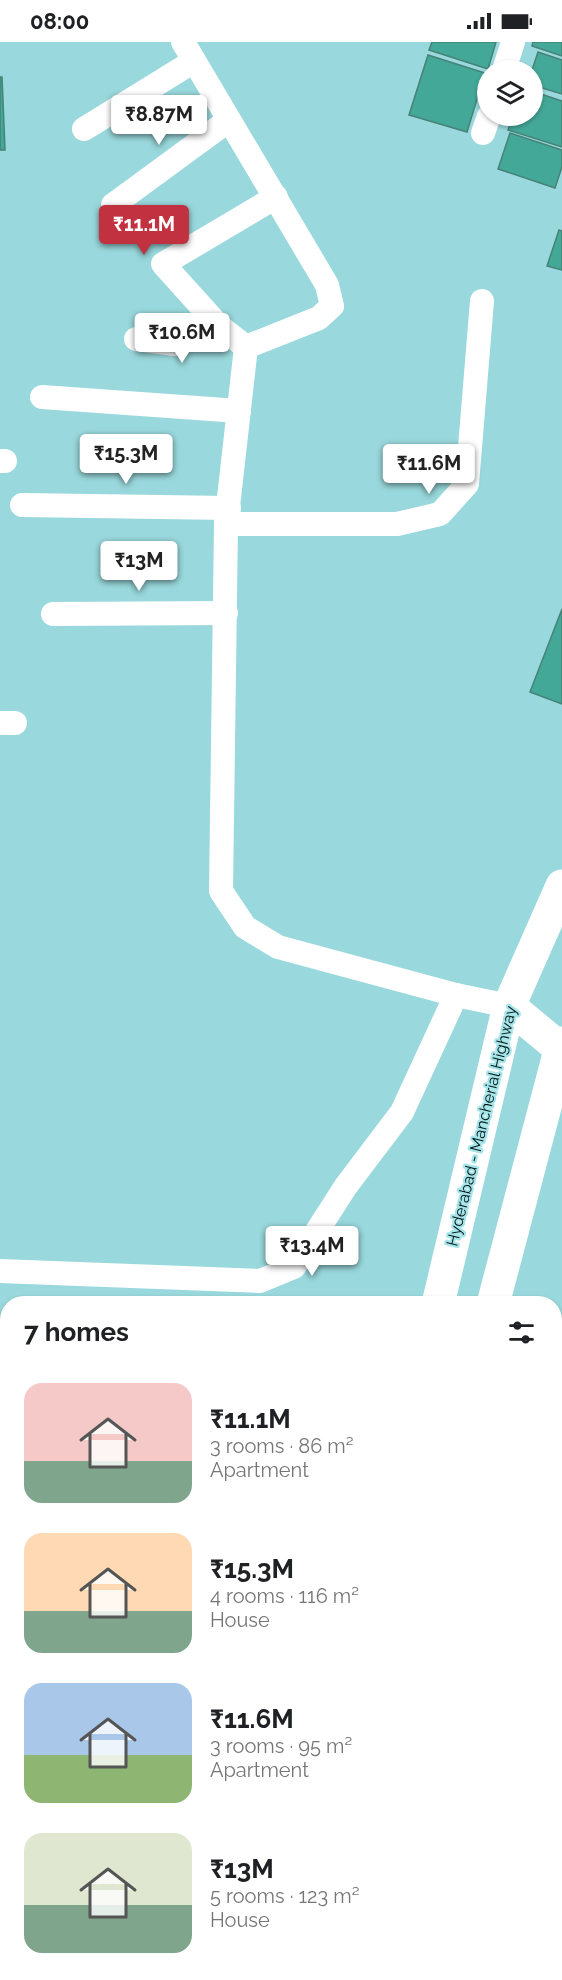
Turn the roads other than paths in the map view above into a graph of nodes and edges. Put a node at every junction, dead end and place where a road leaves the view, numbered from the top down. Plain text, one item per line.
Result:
1 (513, 42) edge
2 (189, 52) edge
3 (507, 60) edge
4 (229, 120) junction
5 (84, 129) dead end
6 (276, 197) junction
7 (113, 205) dead end
8 (482, 301) dead end
9 (219, 326) junction
10 (136, 339) dead end
11 (246, 347) junction
12 (42, 397) dead end
13 (239, 411) junction
14 (22, 505) dead end
15 (227, 516) junction
16 (225, 613) junction
17 (53, 614) dead end
18 (562, 886) edge
19 (456, 995) junction
20 (509, 1006) junction
21 (561, 1047) edge
22 (0, 1271) edge
23 (440, 1296) edge
24 (495, 1296) edge

1 - 3 street
2 - 4 street
2 - 5 street
4 - 6 street
4 - 7 street
6 - 9 street
6 - 11 street
8 - 15 street
9 - 10 street
9 - 11 street
11 - 13 street
12 - 13 street
13 - 15 street
14 - 15 street
15 - 16 street
16 - 17 street
16 - 19 street
18 - 20 main road, Hyderabad - Mancherial Highway
19 - 20 street
19 - 22 street
20 - 21 main road
20 - 23 main road, Hyderabad - Mancherial Highway
21 - 24 main road

